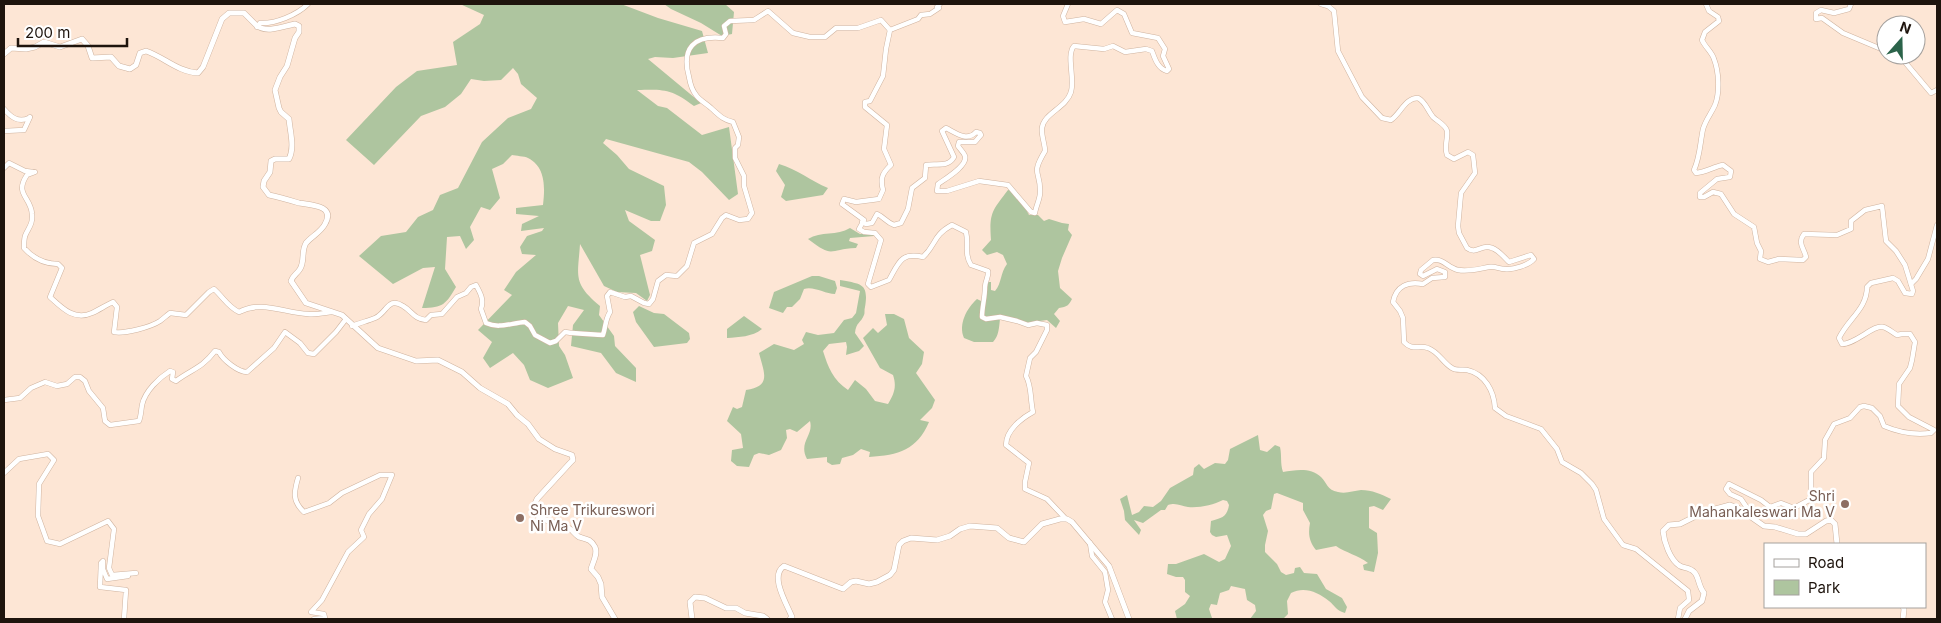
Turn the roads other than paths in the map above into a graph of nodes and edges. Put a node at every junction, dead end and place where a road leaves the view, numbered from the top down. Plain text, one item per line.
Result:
1 (308, 4) edge
2 (940, 4) edge
3 (1068, 4) edge
4 (1321, 4) edge
5 (1706, 4) edge
6 (1851, 4) edge
7 (257, 27) junction
8 (890, 30) junction
9 (1876, 46) edge
10 (4, 54) edge
11 (1907, 65) edge
12 (1937, 90) edge
13 (4, 109) edge
14 (4, 131) edge
15 (4, 168) edge
16 (862, 222) junction
17 (1937, 225) edge
18 (1911, 284) junction
19 (336, 312) junction
20 (346, 319) junction
21 (352, 326) junction
22 (4, 400) edge
23 (4, 472) edge
24 (298, 478) dead end
25 (1067, 519) junction
26 (1759, 524) junction
27 (1090, 543) junction
28 (1837, 543) edge
29 (124, 619) edge
30 (314, 619) edge
31 (615, 619) edge
32 (692, 619) edge
33 (767, 619) edge
34 (790, 619) edge
35 (1112, 619) edge
36 (1129, 619) edge
37 (1678, 619) edge
38 (1685, 619) edge

1 - 7 street
2 - 8 street
3 - 16 street
4 - 37 street
5 - 18 street
6 - 9 street
7 - 10 street
7 - 19 street
8 - 16 street
8 - 21 street
11 - 12 street
13 - 14 street
15 - 19 street
16 - 25 street
17 - 18 street
18 - 26 street
19 - 20 street
20 - 21 street
20 - 22 street
21 - 31 street
23 - 29 street
24 - 30 street
25 - 27 street
25 - 34 street
26 - 28 street
26 - 38 street
27 - 35 street
27 - 36 street
32 - 33 street

